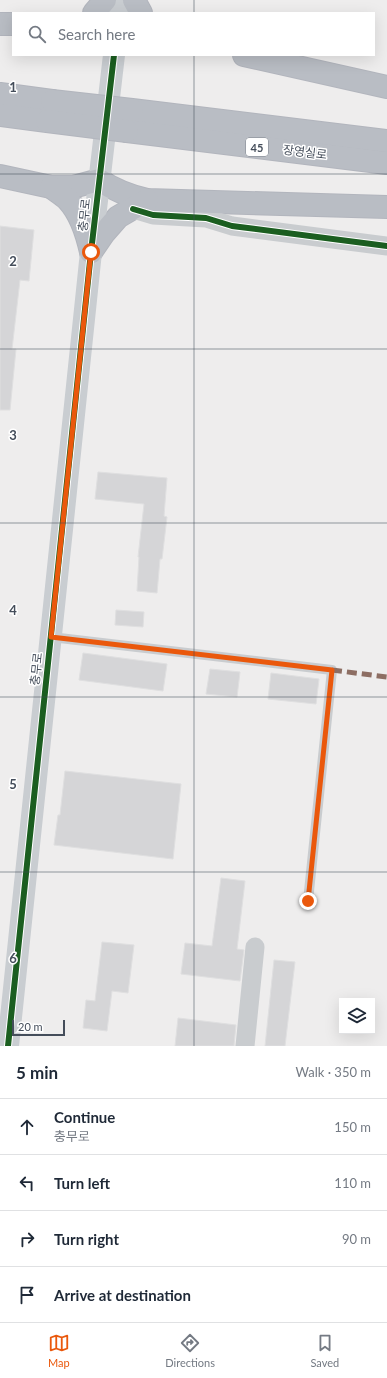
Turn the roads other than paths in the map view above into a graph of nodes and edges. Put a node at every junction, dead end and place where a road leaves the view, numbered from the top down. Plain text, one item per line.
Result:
1 (105, 0) edge
2 (120, 0) edge
3 (134, 0) edge
4 (95, 12) edge
5 (119, 12) edge
6 (140, 12) edge
7 (0, 24) edge
8 (12, 24) edge
9 (114, 56) edge
10 (248, 56) edge
11 (387, 87) edge
12 (0, 94) edge
13 (49, 111) junction
14 (0, 115) edge
15 (129, 120) junction
16 (387, 142) edge
17 (387, 162) edge
18 (0, 176) edge
19 (99, 180) junction
20 (50, 187) junction
21 (140, 205) junction
22 (387, 208) edge
23 (387, 246) edge
24 (91, 252) junction
25 (51, 637) junction
26 (308, 901) dead end
27 (255, 947) dead end
28 (8, 1046) edge
29 (245, 1046) edge

1 - 4 highway
2 - 5 street
3 - 6 highway
7 - 8 highway
9 - 19 street, 충무로
10 - 11 highway
12 - 13 highway, 45
13 - 14 highway, 45
13 - 15 highway, 45, bridge
15 - 16 highway, 장영실로 / 45
15 - 17 highway, 장영실로 / 45
18 - 20 highway
19 - 20 highway
19 - 21 highway
19 - 24 street, 충무로
20 - 24 highway
21 - 22 highway
21 - 23 street
21 - 24 highway
24 - 25 street, 충무로
25 - 26 lane
25 - 28 street, 충무로
27 - 29 street

